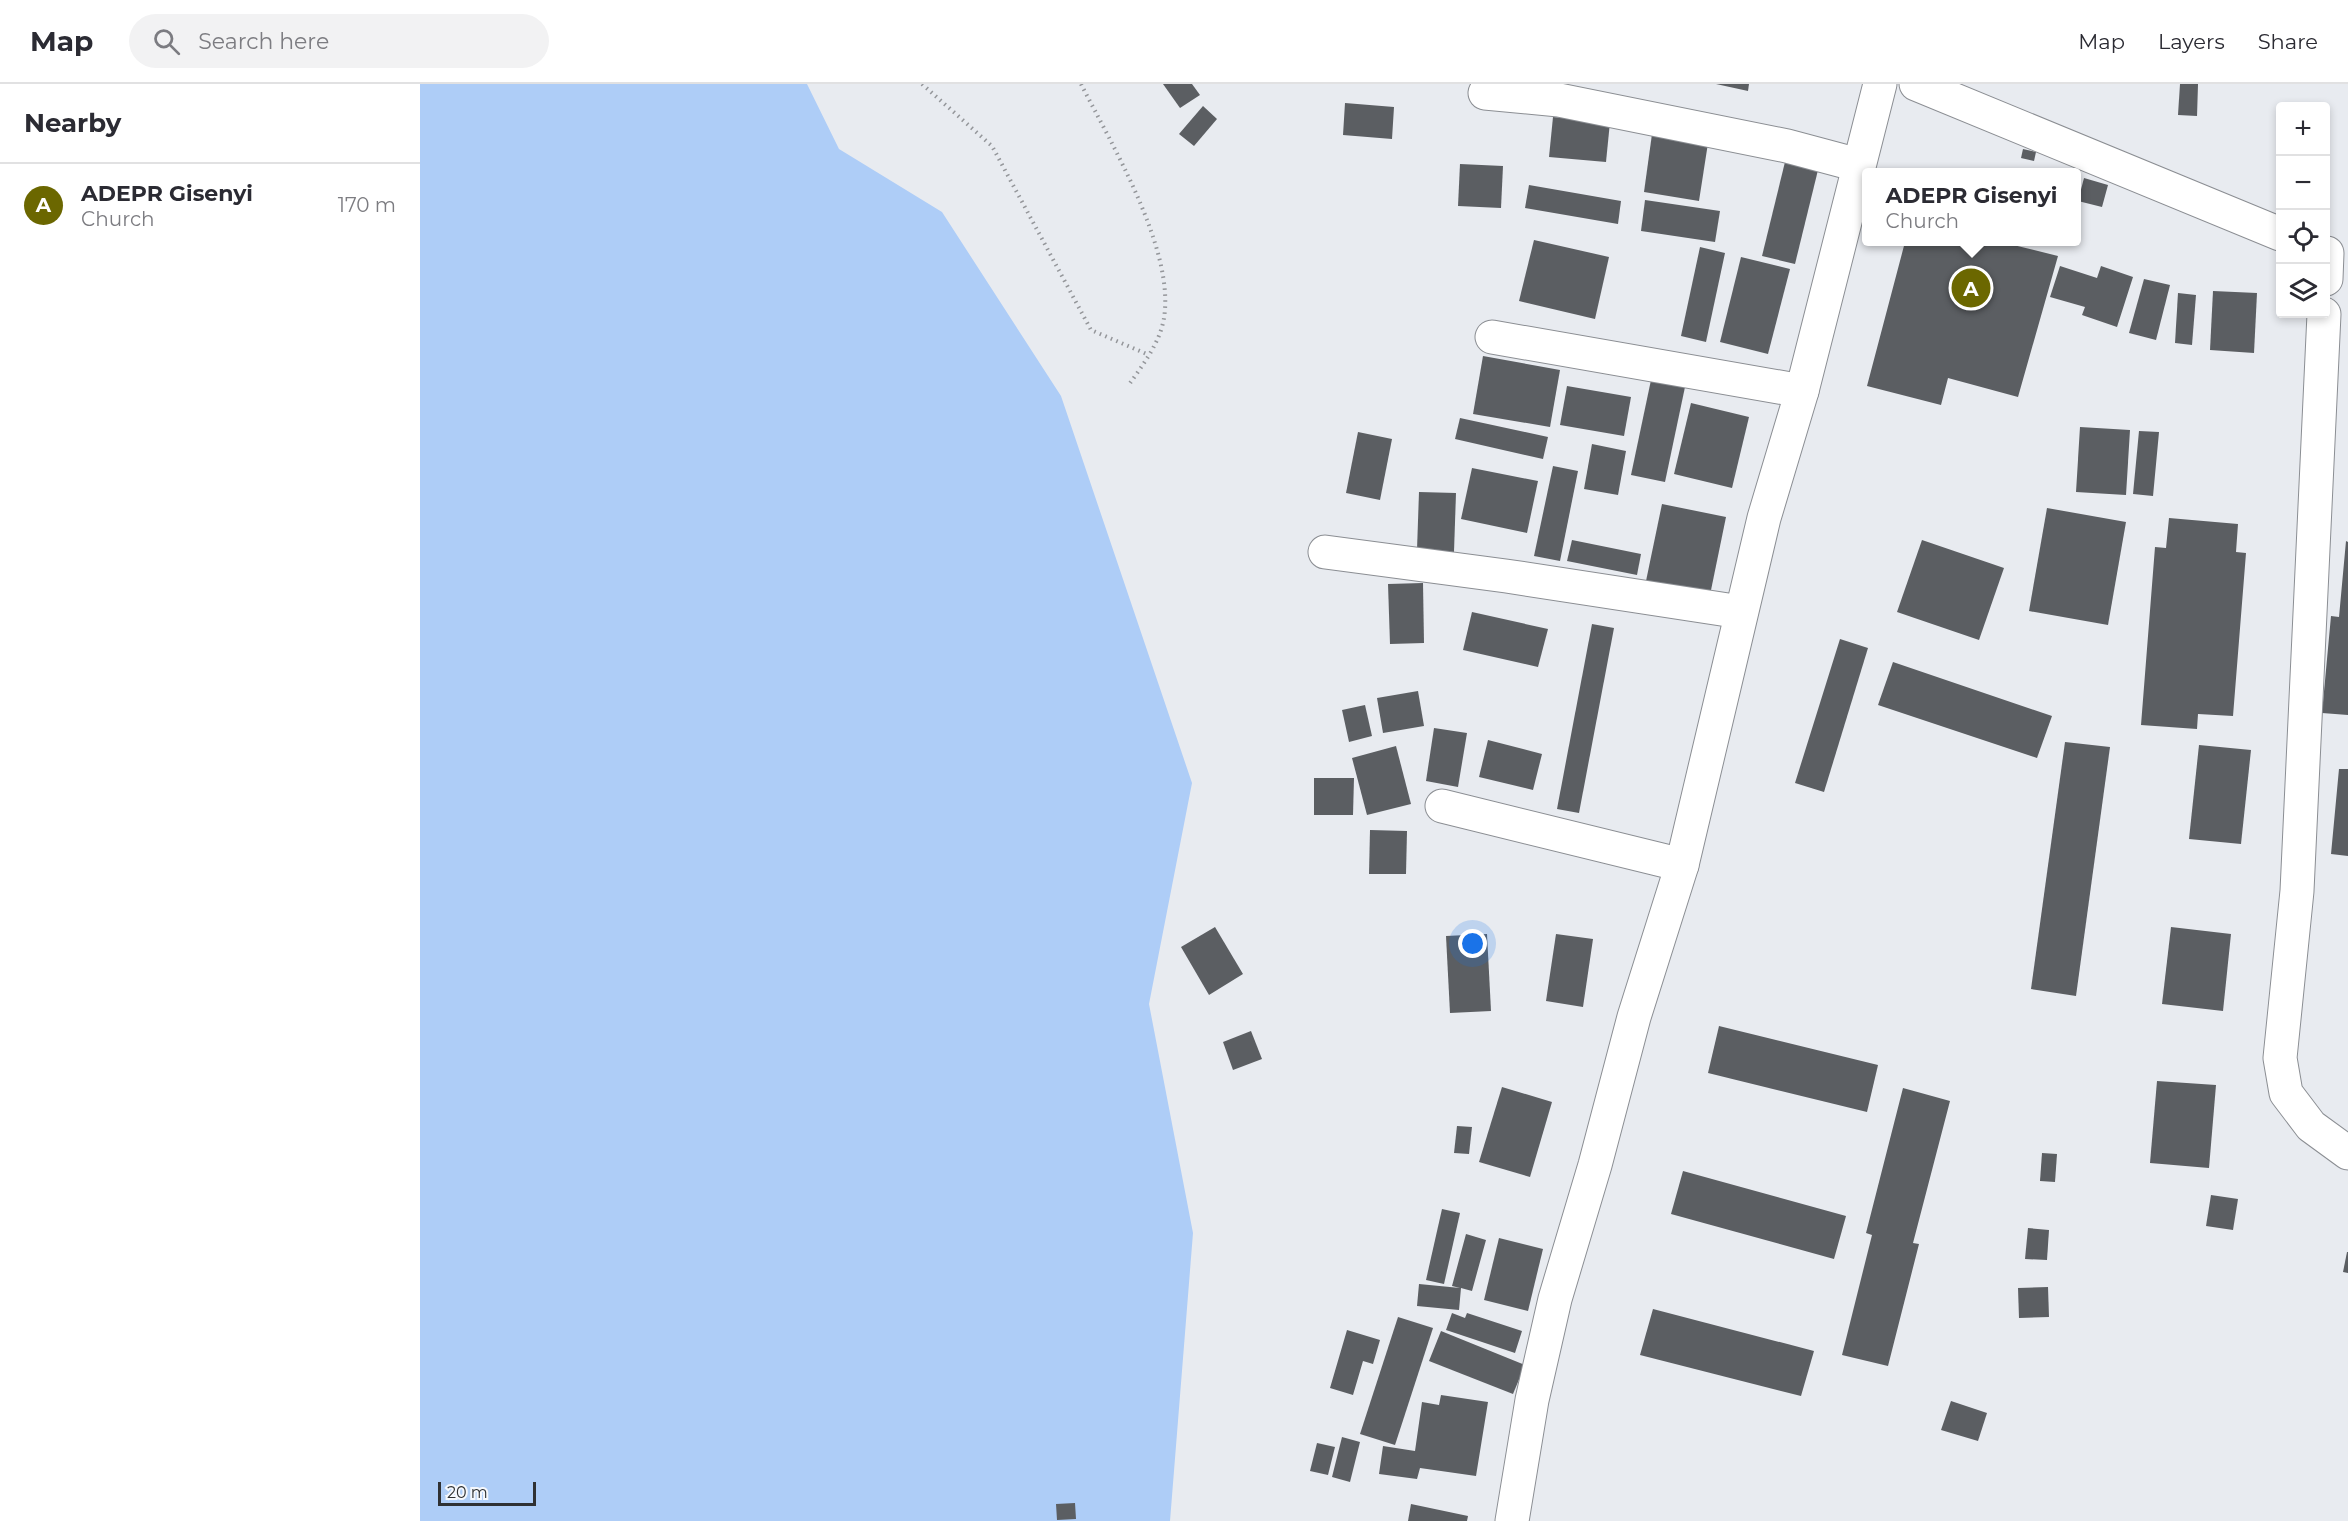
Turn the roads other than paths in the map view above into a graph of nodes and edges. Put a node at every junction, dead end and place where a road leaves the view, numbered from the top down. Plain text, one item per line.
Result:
1 (1880, 84) edge
2 (1916, 84) edge
3 (1485, 93) dead end
4 (1858, 165) junction
5 (2276, 232) edge
6 (2324, 318) edge
7 (1492, 336) dead end
8 (1802, 391) junction
9 (1325, 552) dead end
10 (1741, 612) junction
11 (1442, 806) dead end
12 (1682, 865) junction
13 (2348, 1153) edge
14 (1512, 1521) edge

1 - 4 street
2 - 5 street
3 - 4 street
4 - 8 street
6 - 13 street
7 - 8 street
8 - 10 street
9 - 10 street
10 - 12 street
11 - 12 street
12 - 14 street

